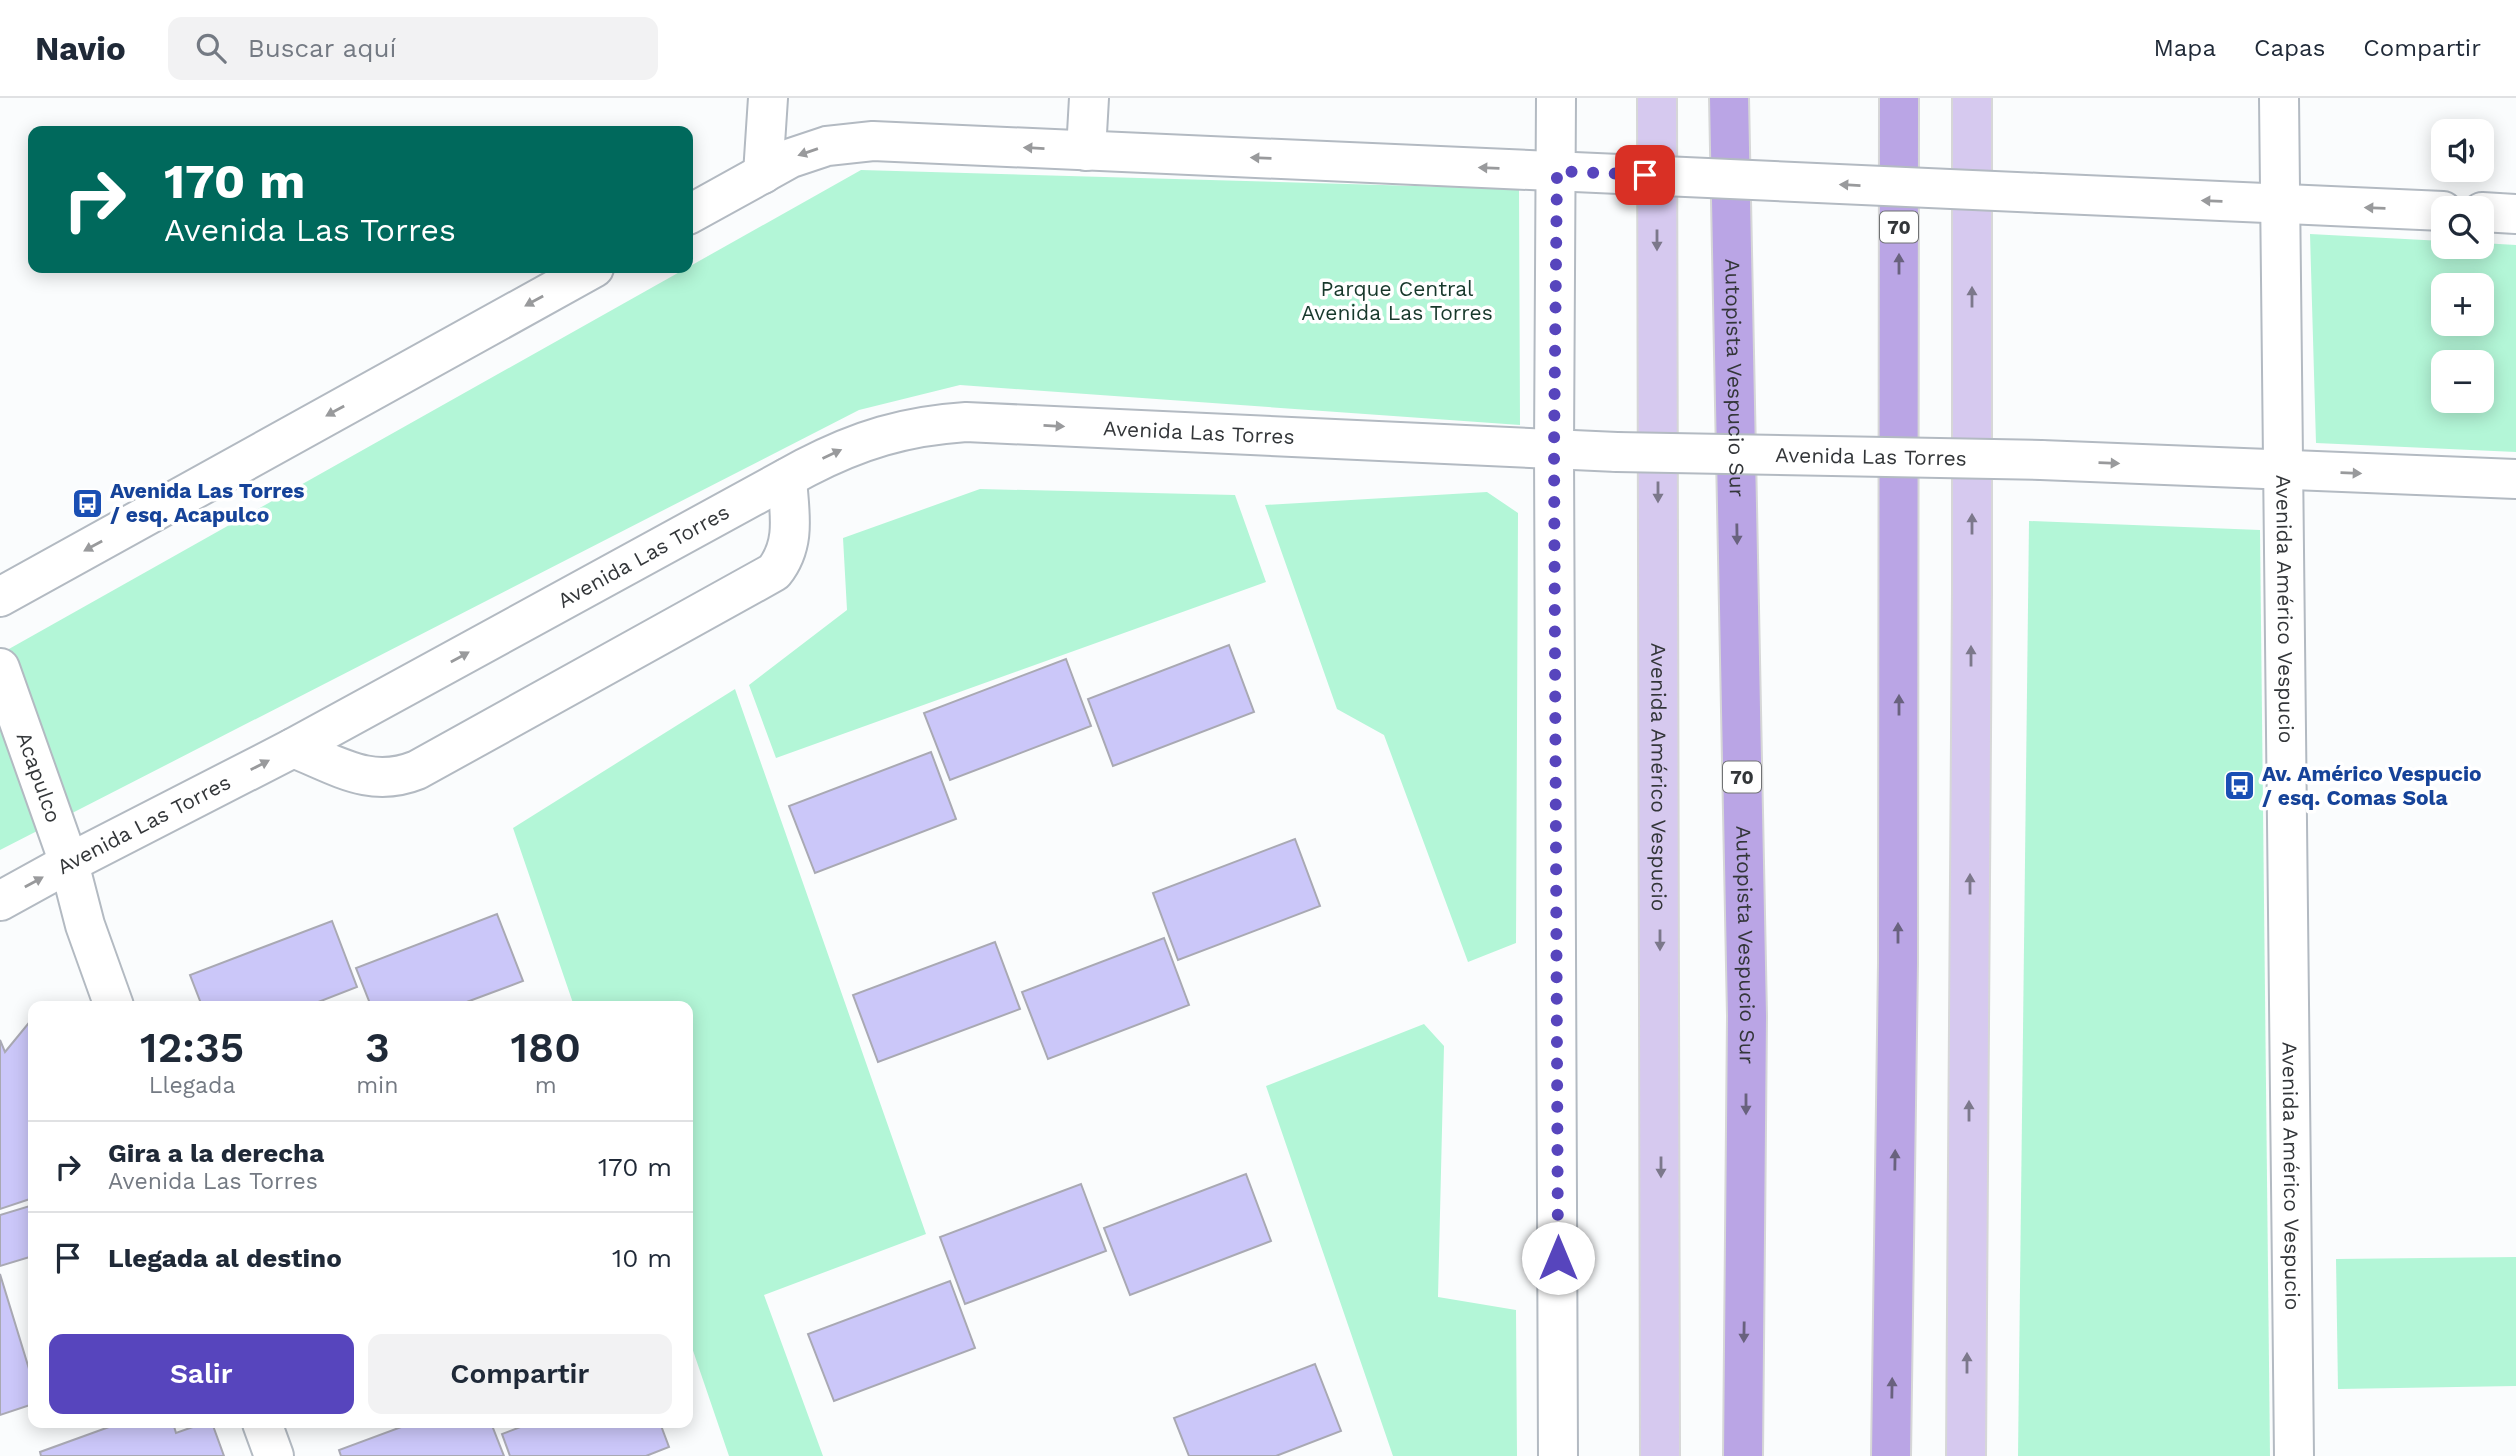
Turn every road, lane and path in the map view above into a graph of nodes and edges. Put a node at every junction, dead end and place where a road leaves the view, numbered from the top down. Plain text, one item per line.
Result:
1 (768, 98) edge
2 (1089, 98) edge
3 (1556, 98) edge
4 (1657, 98) edge
5 (1729, 98) edge
6 (1899, 98) edge
7 (1972, 98) edge
8 (2279, 98) edge
9 (1086, 151) junction
10 (1557, 171) junction
11 (763, 174) junction
12 (2280, 204) junction
13 (2431, 210) edge
14 (693, 212) edge
15 (2494, 213) edge
16 (2516, 214) edge
17 (585, 273) edge
18 (1554, 449) junction
19 (2283, 470) junction
20 (787, 478) junction
21 (2516, 479) edge
22 (0, 597) edge
23 (0, 668) edge
24 (293, 748) junction
25 (69, 863) junction
26 (0, 901) edge
27 (112, 1001) edge
28 (264, 1428) edge
29 (274, 1456) edge
30 (1558, 1456) edge
31 (1660, 1456) edge
32 (1743, 1456) edge
33 (1891, 1456) edge
34 (1966, 1456) edge
35 (2294, 1456) edge

1 - 11 street
2 - 9 street
3 - 10 street
4 -> 31 main road, Avenida Américo Vespucio
5 -> 32 highway, Autopista Vespucio Sur / 70
33 -> 6 highway, 70
34 -> 7 main road
8 - 12 street, Avenida Américo Vespucio
10 -> 9 street
9 -> 11 street
12 -> 10 street, bridge
10 - 18 street
11 - 14 street
13 -> 12 street
12 - 19 street, Avenida Américo Vespucio
15 - 16 street
17 -> 22 street
18 -> 19 street, Avenida Las Torres, bridge
20 -> 18 street, Avenida Las Torres
18 - 30 street
19 -> 21 street, Avenida Las Torres
19 - 35 street, Avenida Américo Vespucio
24 -> 20 street, Avenida Las Torres
20 - 24 street
23 - 25 street, Acapulco
25 -> 24 street, Avenida Las Torres
26 -> 25 street, Avenida Las Torres
25 - 27 street, Acapulco
28 - 29 street

